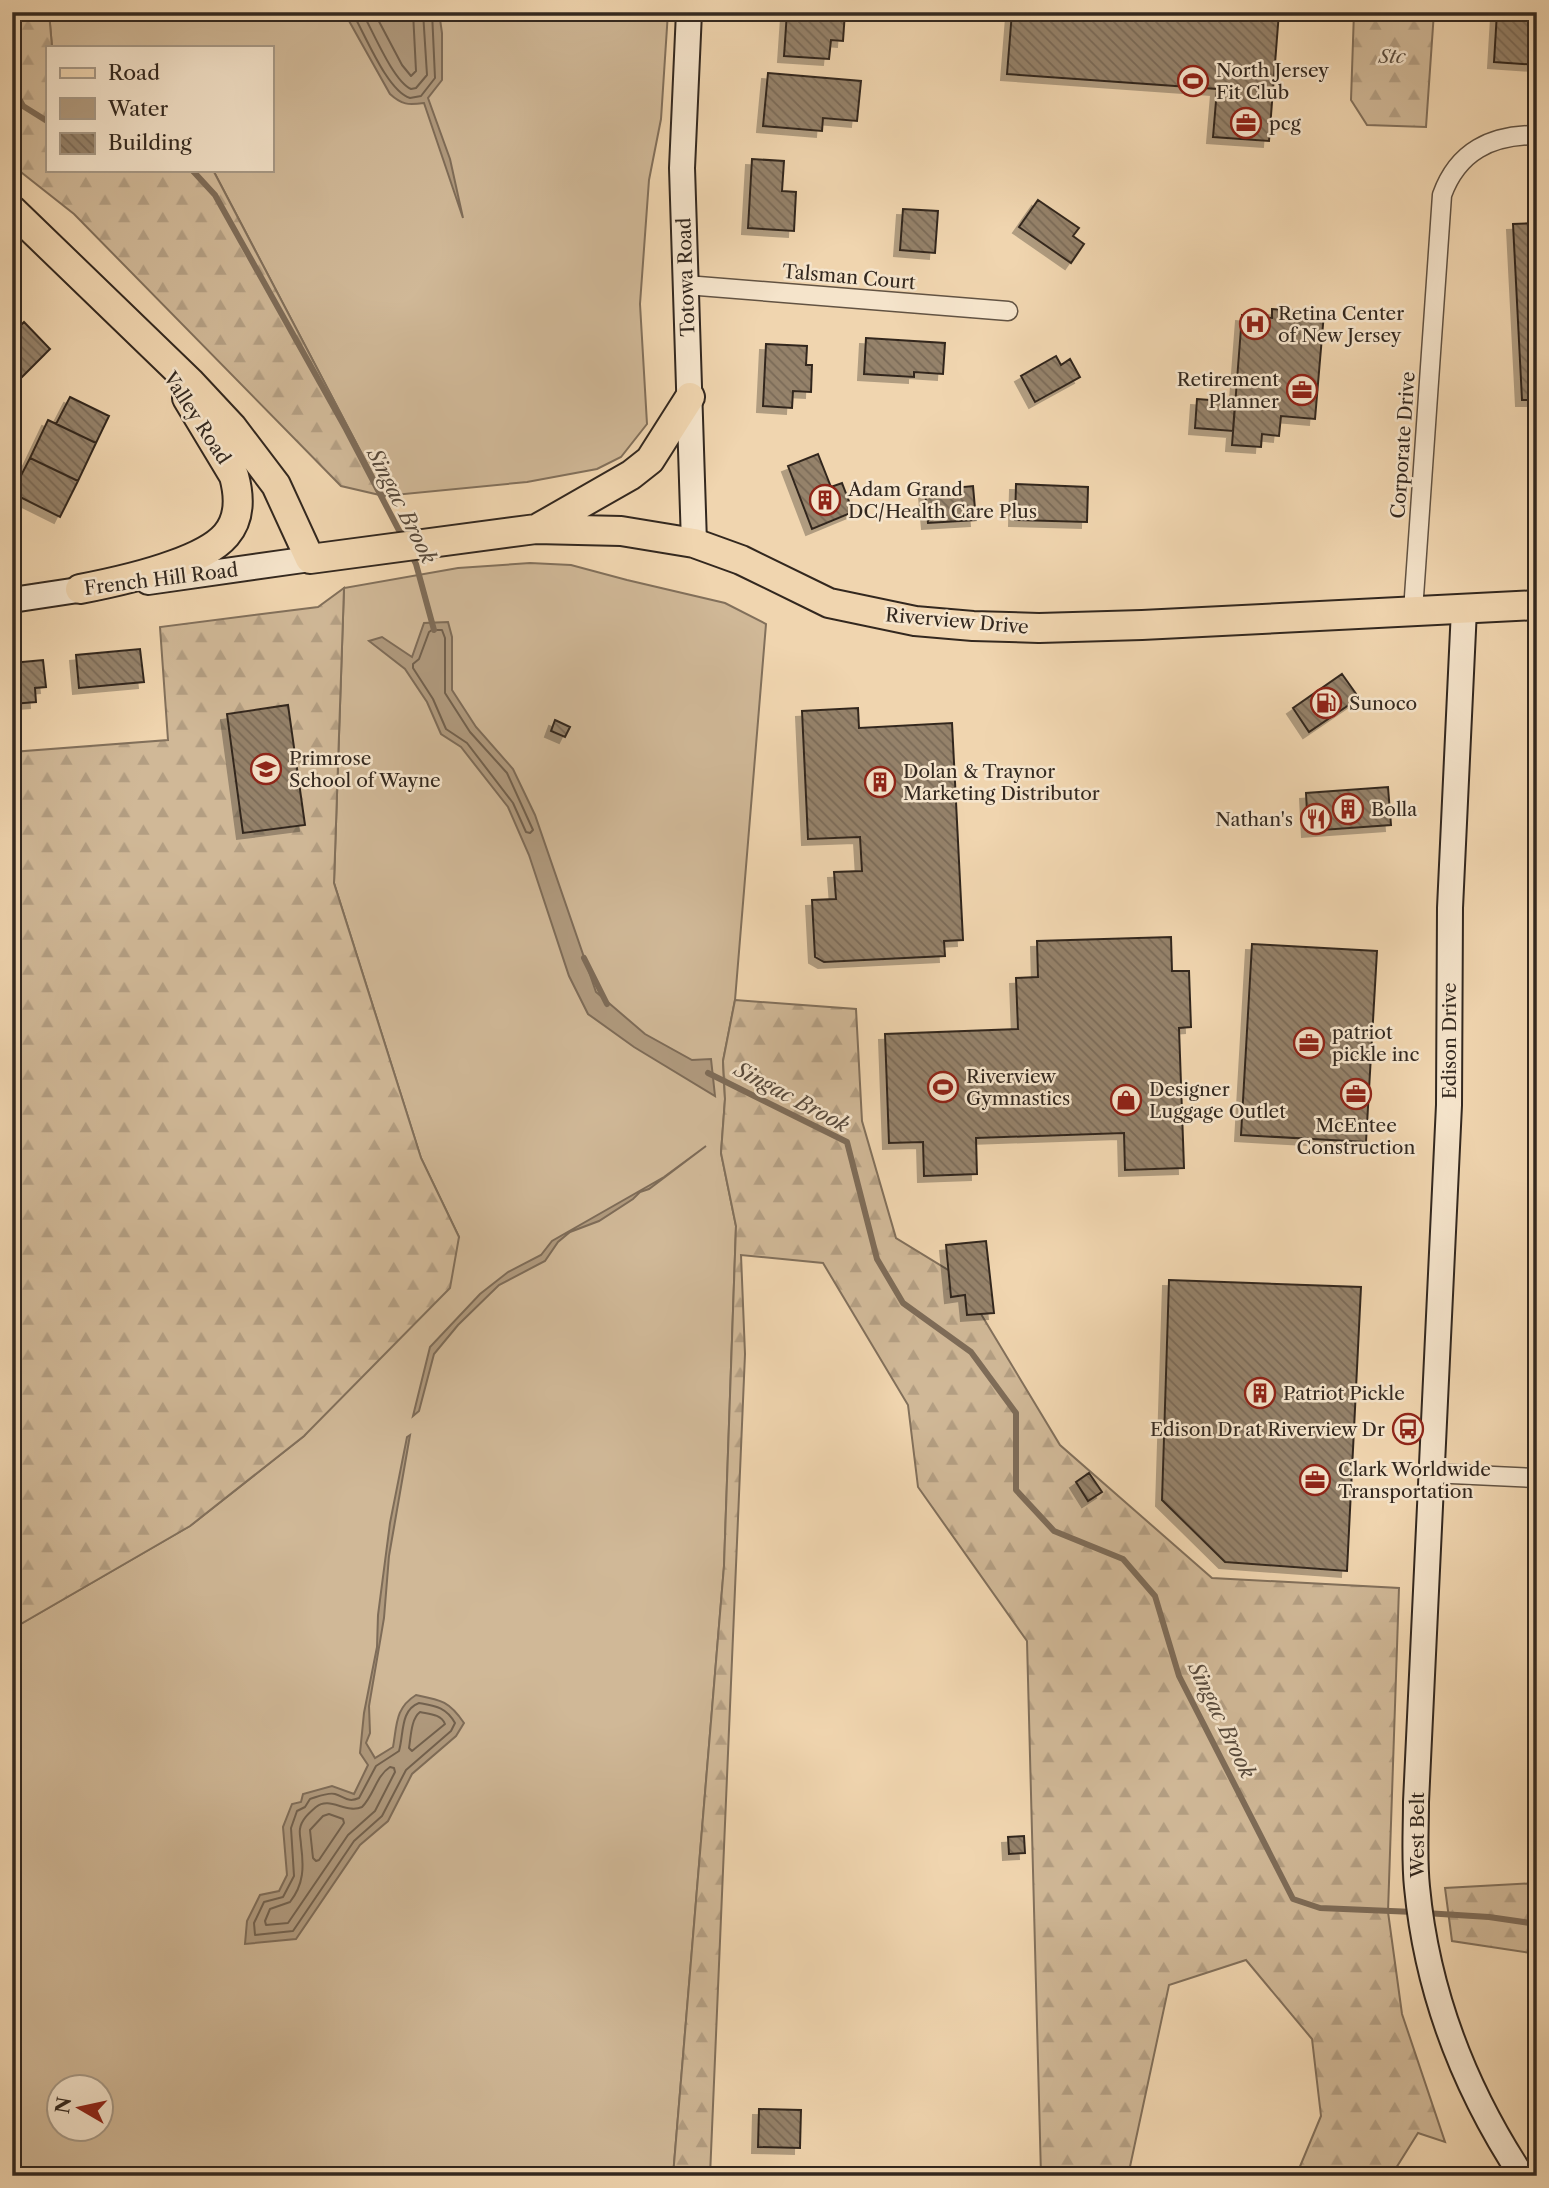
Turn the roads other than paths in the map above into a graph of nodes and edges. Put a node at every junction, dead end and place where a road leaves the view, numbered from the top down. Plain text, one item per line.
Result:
1 (690, 12) edge
2 (1537, 135) edge
3 (12, 210) edge
4 (687, 285) junction
5 (1008, 311) dead end
6 (125, 319) junction
7 (690, 397) junction
8 (531, 530) junction
9 (694, 542) junction
10 (310, 559) junction
11 (80, 589) junction
12 (12, 600) edge
13 (1537, 606) edge
14 (1464, 609) junction
15 (1413, 611) junction
16 (1430, 1473) junction
17 (1537, 1478) edge
18 (1522, 2176) edge

1 - 4 main road, Totowa Road
2 - 15 street, Corporate Drive
3 - 6 main road, Valley Road
4 - 5 street, Talsman Court
4 - 7 main road, Totowa Road
6 - 10 main road, Valley Road
6 - 11 main road, Valley Road
7 - 8 main road
7 - 9 main road, Totowa Road
8 - 9 main road, Riverview Drive
8 - 10 main road, Riverview Drive
9 - 15 main road, Riverview Drive
10 - 11 main road, French Hill Road
11 - 12 main road, French Hill Road
13 - 14 main road, Riverview Drive
14 - 15 main road, Riverview Drive
14 - 16 main road, Edison Drive
16 - 17 street
16 - 18 main road, West Belt

